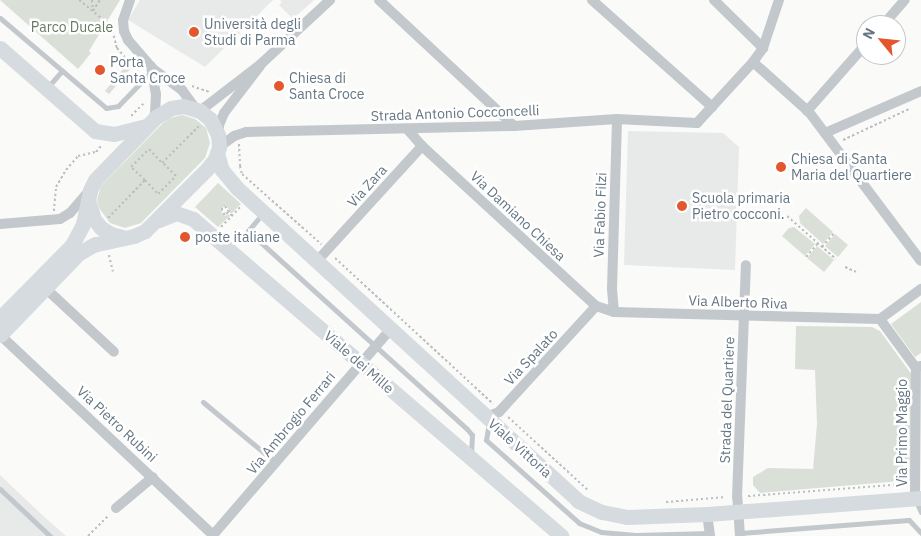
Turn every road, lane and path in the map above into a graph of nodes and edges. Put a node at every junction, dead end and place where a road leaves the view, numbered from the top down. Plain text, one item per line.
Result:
1 (79, 0) edge
2 (92, 0) edge
3 (100, 0) edge
4 (130, 0) edge
5 (330, 0) edge
6 (379, 0) edge
7 (592, 0) edge
8 (714, 0) edge
9 (779, 0) edge
10 (905, 0) edge
11 (93, 11) junction
12 (892, 15) edge
13 (114, 16) dead end
14 (0, 18) edge
15 (111, 26) junction
16 (0, 48) edge
17 (763, 48) junction
18 (856, 55) edge
19 (753, 62) junction
20 (262, 63) junction
21 (151, 66) junction
22 (62, 71) junction
23 (143, 79) junction
24 (46, 89) junction
25 (921, 91) edge
26 (712, 107) junction
27 (913, 107) dead end
28 (807, 111) junction
29 (196, 112) junction
30 (617, 118) junction
31 (152, 122) junction
32 (514, 126) junction
33 (407, 129) junction
34 (825, 133) junction
35 (834, 145) junction
36 (422, 146) junction
37 (218, 147) junction
38 (162, 163) junction
39 (240, 166) dead end
40 (145, 180) junction
41 (91, 190) junction
42 (242, 203) dead end
43 (228, 212) dead end
44 (263, 212) junction
45 (232, 216) junction
46 (787, 216) dead end
47 (106, 220) dead end
48 (0, 224) edge
49 (150, 227) junction
50 (217, 228) dead end
51 (834, 233) dead end
52 (134, 236) junction
53 (818, 243) junction
54 (822, 247) junction
55 (106, 252) dead end
56 (322, 256) junction
57 (806, 257) dead end
58 (836, 259) dead end
59 (921, 261) edge
60 (746, 265) dead end
61 (845, 266) dead end
62 (113, 272) dead end
63 (856, 272) dead end
64 (41, 284) junction
65 (921, 289) edge
66 (596, 306) junction
67 (614, 312) junction
68 (744, 316) junction
69 (0, 318) edge
70 (880, 319) junction
71 (391, 329) junction
72 (0, 335) edge
73 (376, 345) junction
74 (114, 352) dead end
75 (360, 363) junction
76 (919, 367) edge
77 (203, 402) dead end
78 (491, 414) junction
79 (275, 462) junction
80 (477, 463) junction
81 (153, 477) junction
82 (1, 490) edge
83 (590, 492) dead end
84 (918, 498) edge
85 (661, 502) dead end
86 (738, 504) junction
87 (116, 508) joint
88 (707, 514) junction
89 (921, 533) edge
90 (710, 535) edge
91 (740, 535) edge
92 (50, 536) edge
93 (88, 536) edge
94 (214, 536) edge
95 (561, 536) edge

1 - 11 path
2 - 11 path
3 - 11 path
4 - 21 street
5 - 20 street
6 - 32 street
7 - 26 street
8 - 17 street
9 - 17 street
10 - 12 street
11 - 15 path
13 - 15 path
14 - 22 lane
15 - 23 path
16 - 24 main road
17 - 19 street
18 - 28 street
19 - 26 street
19 - 28 street
20 - 29 street
20 - 37 street
21 - 23 lane
21 - 29 street
21 - 31 street
22 - 23 lane
22 - 24 lane
24 - 31 main road
25 - 34 street
26 - 30 street, Strada Antonio Cocconcelli
27 - 35 path
28 - 34 street
29 - 31 main road
29 - 37 main road, Viale Vittoria
29 - 38 path
30 - 32 street, Strada Antonio Cocconcelli
30 - 67 street, Via Fabio Filzi
31 - 41 main road
32 - 33 street, Strada Antonio Cocconcelli
33 - 36 street
33 - 37 street, Strada Antonio Cocconcelli
34 - 35 street
35 - 59 street
36 - 56 street, Via Zara
36 - 66 street, Via Damiano Chiesa
37 - 44 main road, Viale Vittoria
37 - 49 main road
38 - 40 path
38 - 40 path
39 - 56 path
40 - 47 path
41 - 48 street
41 - 52 main road
41 - 64 main road
42 - 45 path
43 - 45 path
44 - 56 main road, Viale Vittoria
44 - 73 lane
45 - 50 path
46 - 53 path
49 - 52 main road, Viale dei Mille
49 - 75 main road, Viale dei Mille
51 - 54 path
52 - 64 main road, Viale dei Mille
53 - 54 path
53 - 57 path
54 - 58 path
55 - 62 path
56 - 71 main road, Viale Vittoria
56 - 78 path
60 - 68 street, Strada del Quartiere
61 - 63 path
64 - 69 main road
64 - 72 main road
64 - 74 street
65 - 70 street
66 - 67 street, Via Alberto Riva
66 - 78 street, Via Spalato
67 - 68 street, Via Alberto Riva
68 - 70 street, Via Alberto Riva
68 - 86 street, Strada del Quartiere
70 - 76 street
71 - 73 street, Via Ambrogio Ferrari
71 - 78 main road, Viale Vittoria
72 - 81 street, Via Pietro Rubini
73 - 75 street, Via Ambrogio Ferrari
73 - 80 lane
75 - 79 street, Via Ambrogio Ferrari
75 - 80 main road, Viale dei Mille
76 - 84 street, Via Primo Maggio
77 - 79 lane
78 - 83 path
78 - 88 main road, Viale Vittoria
78 - 90 lane
79 - 94 street, Via Ambrogio Ferrari
80 - 95 main road, Viale dei Mille
81 - 87 street
81 - 94 street, Via Pietro Rubini
82 - 92 lane
84 - 86 main road, Viale Vittoria
84 - 86 path
85 - 86 path
86 - 88 main road, Viale Vittoria
86 - 91 street, Strada del Quartiere
87 - 93 path
88 - 90 street
89 - 91 lane

